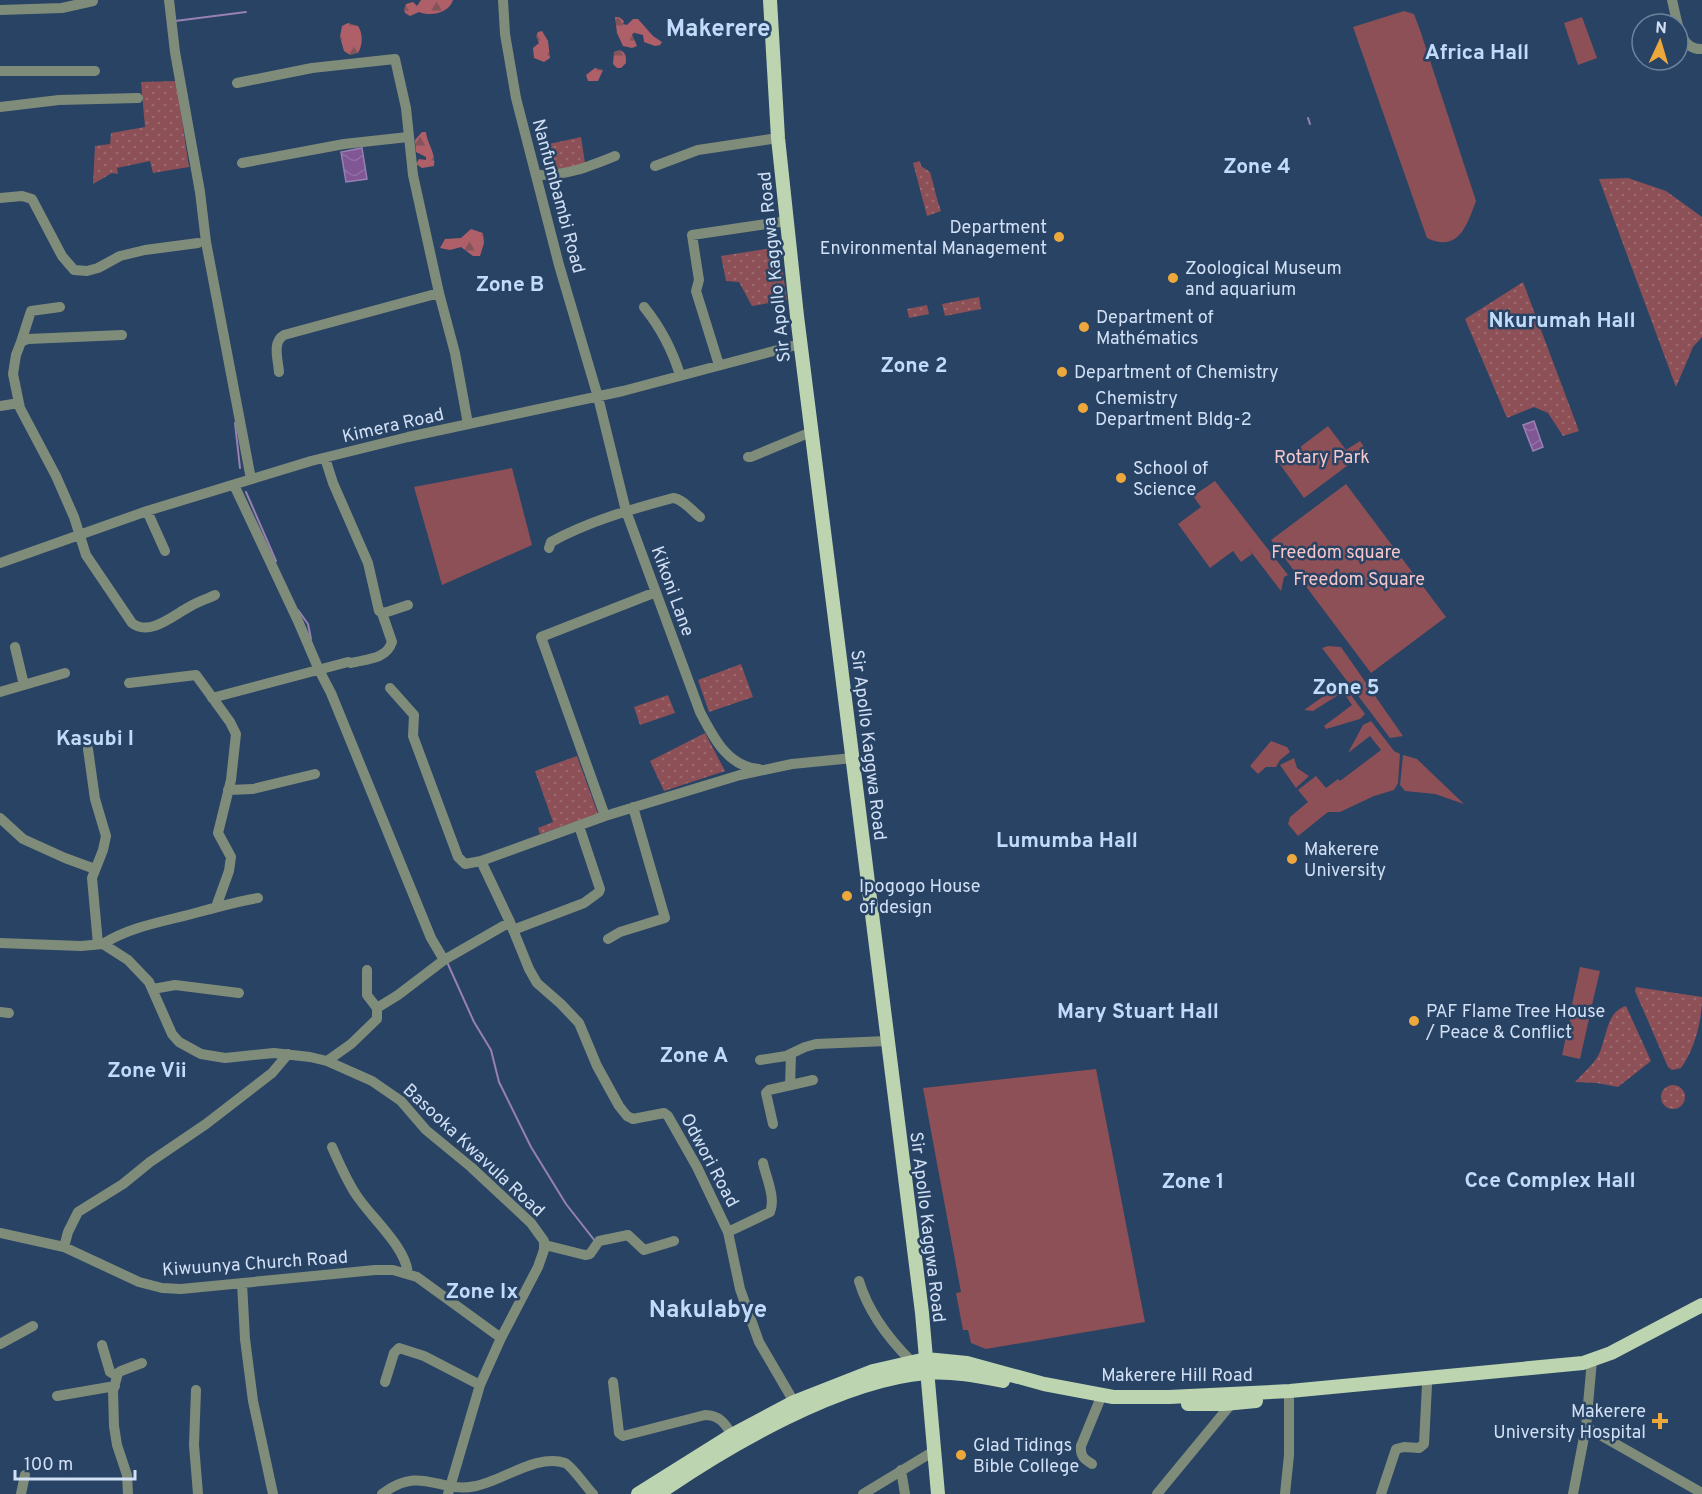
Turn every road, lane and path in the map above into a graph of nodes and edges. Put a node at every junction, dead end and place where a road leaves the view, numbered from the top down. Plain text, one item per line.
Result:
1 (169, 0) edge
2 (503, 0) edge
3 (770, 0) edge
4 (1672, 0) edge
5 (93, 1) edge
6 (0, 10) edge
7 (1702, 49) edge
8 (0, 71) edge
9 (95, 71) dead end
10 (237, 83) dead end
11 (138, 98) dead end
12 (0, 107) edge
13 (408, 137) junction
14 (778, 138) junction
15 (615, 156) dead end
16 (242, 163) dead end
17 (655, 166) dead end
18 (536, 175) junction
19 (0, 198) edge
20 (787, 221) junction
21 (198, 243) dead end
22 (439, 293) junction
23 (60, 307) dead end
24 (644, 307) dead end
25 (122, 335) dead end
26 (21, 342) junction
27 (800, 344) junction
28 (719, 365) junction
29 (279, 372) dead end
30 (680, 375) junction
31 (598, 397) junction
32 (19, 403) junction
33 (0, 406) edge
34 (468, 424) junction
35 (811, 432) junction
36 (748, 457) dead end
37 (325, 458) junction
38 (251, 479) junction
39 (234, 485) junction
40 (147, 511) junction
41 (626, 511) junction
42 (700, 517) dead end
43 (79, 534) junction
44 (549, 548) dead end
45 (165, 551) dead end
46 (0, 563) edge
47 (656, 592) junction
48 (215, 595) dead end
49 (408, 605) dead end
50 (382, 613) junction
51 (15, 647) dead end
52 (319, 670) junction
53 (65, 673) dead end
54 (129, 683) dead end
55 (24, 685) junction
56 (390, 688) dead end
57 (0, 692) edge
58 (212, 698) junction
59 (88, 749) dead end
60 (853, 758) junction
61 (759, 770) junction
62 (315, 774) dead end
63 (228, 790) junction
64 (633, 807) junction
65 (604, 816) junction
66 (0, 818) edge
67 (579, 826) junction
68 (481, 861) junction
69 (95, 869) junction
70 (258, 898) dead end
71 (216, 907) junction
72 (512, 926) junction
73 (608, 939) dead end
74 (0, 943) edge
75 (100, 944) junction
76 (444, 960) junction
77 (367, 970) dead end
78 (153, 989) junction
79 (239, 993) dead end
80 (377, 1008) junction
81 (887, 1041) junction
82 (288, 1054) junction
83 (791, 1055) junction
84 (760, 1060) dead end
85 (327, 1061) junction
86 (813, 1080) dead end
87 (790, 1085) junction
88 (773, 1124) dead end
89 (332, 1147) dead end
90 (763, 1163) dead end
91 (728, 1232) junction
92 (0, 1233) edge
93 (674, 1241) dead end
94 (64, 1247) junction
95 (544, 1247) junction
96 (408, 1274) junction
97 (859, 1281) dead end
98 (242, 1283) junction
99 (1702, 1305) edge
100 (1702, 1313) edge
101 (33, 1326) dead end
102 (501, 1338) junction
103 (0, 1344) edge
104 (102, 1345) dead end
105 (911, 1361) junction
106 (142, 1363) dead end
107 (1592, 1364) junction
108 (927, 1366) junction
109 (116, 1381) junction
110 (385, 1382) dead end
111 (614, 1382) dead end
112 (480, 1385) junction
113 (1427, 1385) junction
114 (196, 1390) dead end
115 (57, 1396) dead end
116 (1289, 1399) junction
117 (795, 1402) junction
118 (1099, 1402) junction
119 (1232, 1403) junction
120 (1586, 1427) junction
121 (732, 1435) junction
122 (934, 1451) junction
123 (1092, 1464) dead end
124 (901, 1470) junction
125 (25, 1475) dead end
126 (450, 1490) edge
127 (664, 1492) edge
128 (1160, 1493) edge
129 (1702, 1493) edge
130 (21, 1494) edge
131 (128, 1494) edge
132 (198, 1494) edge
133 (273, 1494) edge
134 (382, 1494) edge
135 (593, 1494) edge
136 (638, 1494) edge
137 (862, 1494) edge
138 (905, 1494) edge
139 (938, 1494) edge
140 (1285, 1494) edge
141 (1381, 1494) edge
142 (1573, 1494) edge

1 - 38 street
2 - 18 street, Nanfumbambi Road
3 - 14 main road, Sir Apollo Kaggwa Road
4 - 7 street
5 - 6 street
8 - 9 street
10 - 13 street
11 - 12 street
13 - 16 street
13 - 22 street
14 - 17 street
14 - 20 main road, Sir Apollo Kaggwa Road
15 - 18 street
18 - 31 street, Nanfumbambi Road
19 - 21 street
20 - 27 main road, Sir Apollo Kaggwa Road
20 - 28 street
22 - 29 street
22 - 34 street
23 - 26 street
24 - 30 street
25 - 26 street
26 - 32 street
27 - 28 street, Kimera Road
27 - 35 main road, Sir Apollo Kaggwa Road
28 - 30 street, Kimera Road
30 - 31 street, Kimera Road
31 - 34 street, Kimera Road
31 - 41 street, Kikoni Lane
32 - 33 street
32 - 43 street
34 - 37 street, Kimera Road
35 - 36 street
35 - 60 main road, Sir Apollo Kaggwa Road
37 - 38 street, Kimera Road
37 - 50 street
38 - 39 street, Kimera Road
39 - 40 street, Kimera Road
39 - 52 street
40 - 43 street, Kimera Road
40 - 45 street
41 - 42 street
41 - 44 street
41 - 47 street, Kikoni Lane
43 - 46 street, Kimera Road
43 - 48 street
47 - 61 street, Kikoni Lane
47 - 65 street
49 - 50 street
50 - 52 street
51 - 55 street
52 - 58 street
52 - 76 street
53 - 55 street
54 - 58 street
55 - 57 street
56 - 68 street
58 - 63 street
59 - 69 street
60 - 61 street
60 - 81 main road, Sir Apollo Kaggwa Road
61 - 64 street
62 - 63 street
63 - 71 street
64 - 65 street
64 - 73 street
65 - 67 street
66 - 69 street
67 - 68 street
67 - 72 street
68 - 72 street, Odwori Road
69 - 75 street
70 - 71 street
71 - 75 street
72 - 76 street
72 - 91 street, Odwori Road
74 - 75 street
75 - 78 street, Basooka Kwavula Road
76 - 80 street
77 - 80 street
78 - 79 street
78 - 82 street, Basooka Kwavula Road
80 - 85 street
81 - 83 street
81 - 108 main road, Sir Apollo Kaggwa Road
82 - 85 street, Basooka Kwavula Road
82 - 94 street
83 - 84 street
83 - 87 street
85 - 95 street, Basooka Kwavula Road
86 - 87 street
87 - 88 street
89 - 96 street
90 - 91 street
91 - 117 street, Odwori Road
92 - 94 street, Kiwuunya Church Road
93 - 95 street
94 - 98 street, Kiwuunya Church Road
95 - 102 street
96 - 98 street, Kiwuunya Church Road
96 - 102 street, Kiwuunya Church Road
97 - 105 street
98 - 133 street
99 - 107 main road, Makerere Hill Road
100 - 107 main road, Makerere Hill Road
101 - 103 street
102 - 112 street
104 - 109 street
105 - 108 main road, Makerere Hill Road
105 - 117 main road, Makerere Hill Road
106 - 109 street
107 - 108 main road, Makerere Hill Road
107 - 113 main road, Makerere Hill Road
107 - 120 street
108 - 118 main road, Makerere Hill Road
108 - 122 main road, Sir Apollo Kaggwa Road
108 - 127 main road, Makerere Hill Road
109 - 115 street
109 - 131 street
110 - 112 street
111 - 121 street
112 - 126 street
113 - 116 main road, Makerere Hill Road
113 - 141 street
114 - 132 street
116 - 119 main road, Makerere Hill Road
116 - 140 street
117 - 121 main road, Makerere Hill Road
118 - 119 main road, Makerere Hill Road
118 - 123 street
119 - 128 street
120 - 129 street
120 - 142 street
121 - 136 main road, Makerere Hill Road
122 - 124 street
122 - 139 main road, Sir Apollo Kaggwa Road
124 - 137 street
124 - 138 street
125 - 130 street
126 - 134 street
126 - 135 street

